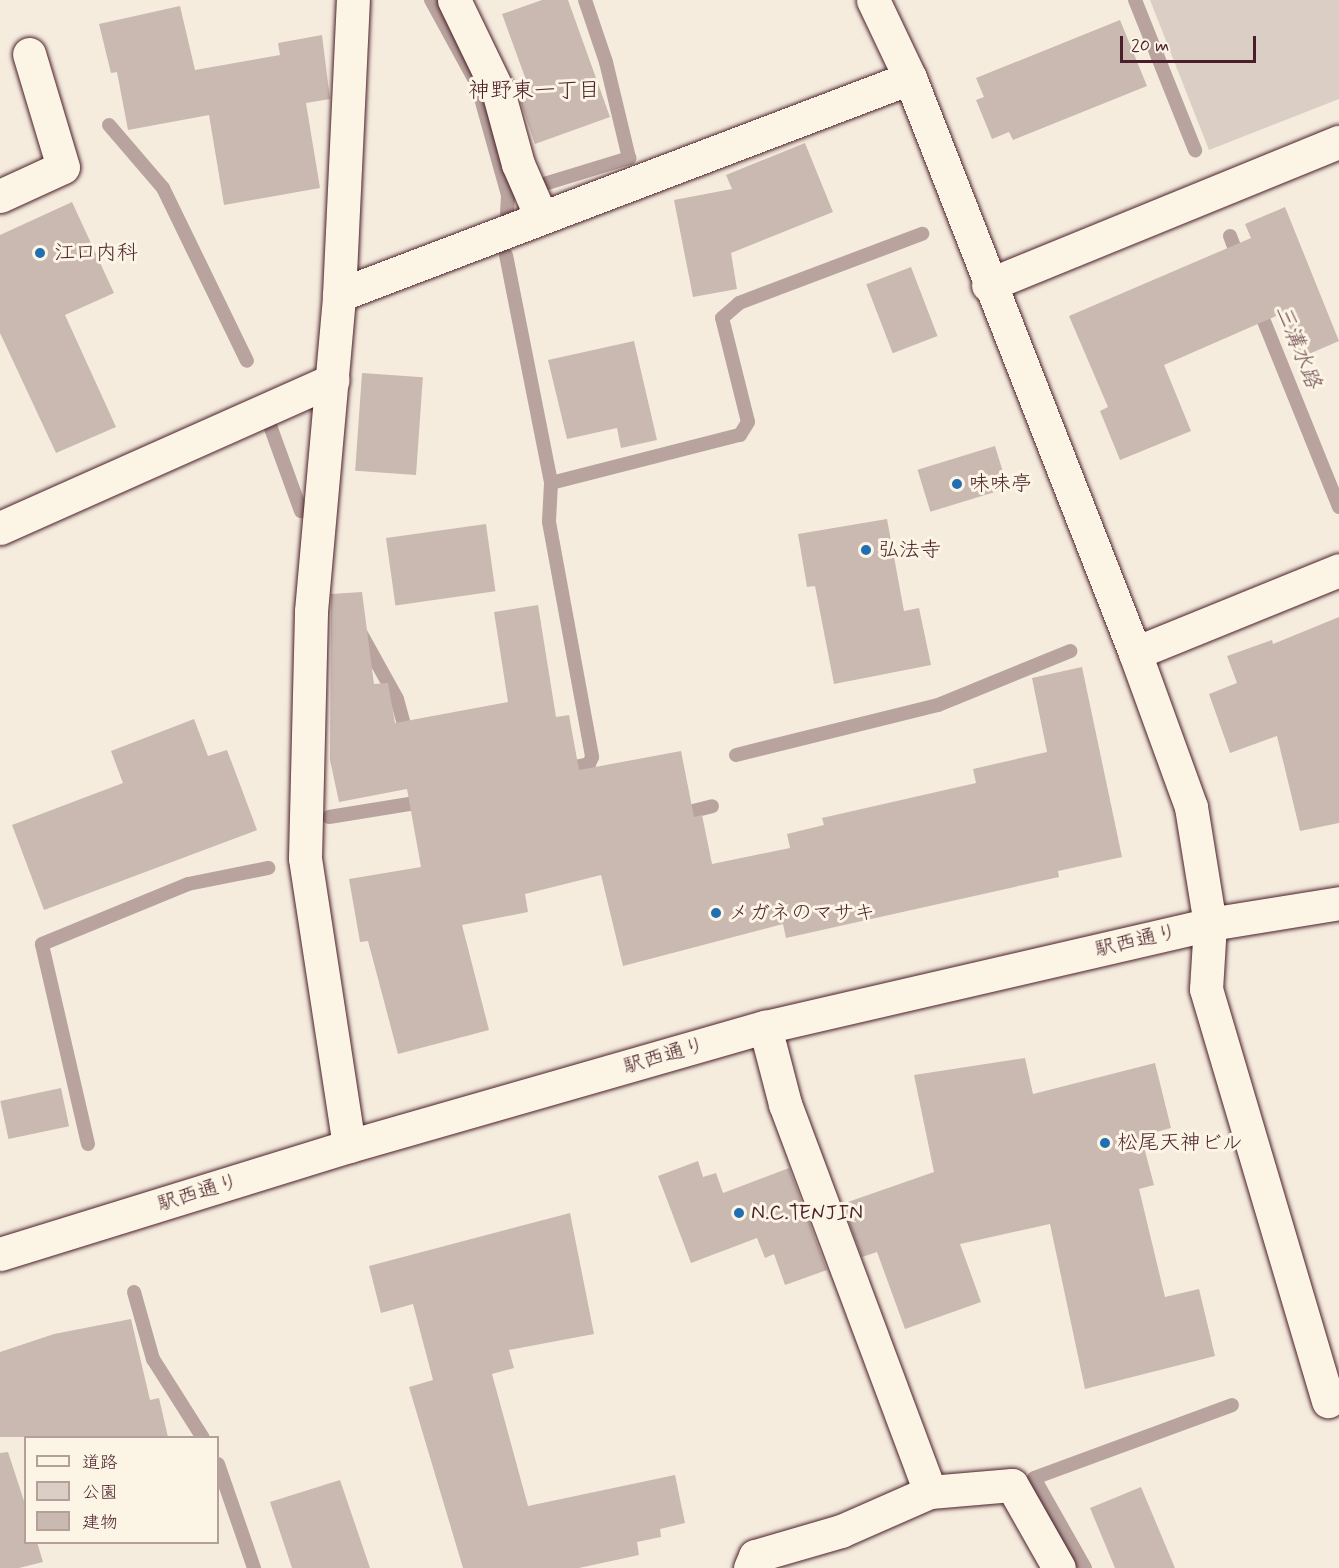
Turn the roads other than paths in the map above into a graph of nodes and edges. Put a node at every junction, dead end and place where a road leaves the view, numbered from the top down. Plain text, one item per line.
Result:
1 (353, 0) edge
2 (454, 0) edge
3 (873, 0) edge
4 (29, 54) dead end
5 (910, 78) junction
6 (1339, 142) edge
7 (0, 196) edge
8 (541, 218) junction
9 (988, 285) junction
10 (339, 295) junction
11 (333, 380) junction
12 (0, 528) edge
13 (1339, 570) edge
14 (1135, 653) junction
15 (1339, 903) edge
16 (1210, 924) junction
17 (765, 1027) junction
18 (349, 1146) junction
19 (0, 1254) edge
20 (1328, 1401) dead end
21 (930, 1492) junction
22 (750, 1568) edge
23 (1059, 1568) edge

1 - 10 street
2 - 8 street
3 - 5 street
4 - 7 street
5 - 8 street
5 - 9 street
6 - 9 street
8 - 10 street
9 - 14 street
10 - 11 street
11 - 12 street
11 - 18 street
13 - 14 street
14 - 16 street
15 - 16 street, 駅西通り
16 - 17 street, 駅西通り
16 - 20 street
17 - 18 street, 駅西通り
17 - 21 street
18 - 19 street, 駅西通り
21 - 22 street
21 - 23 street

